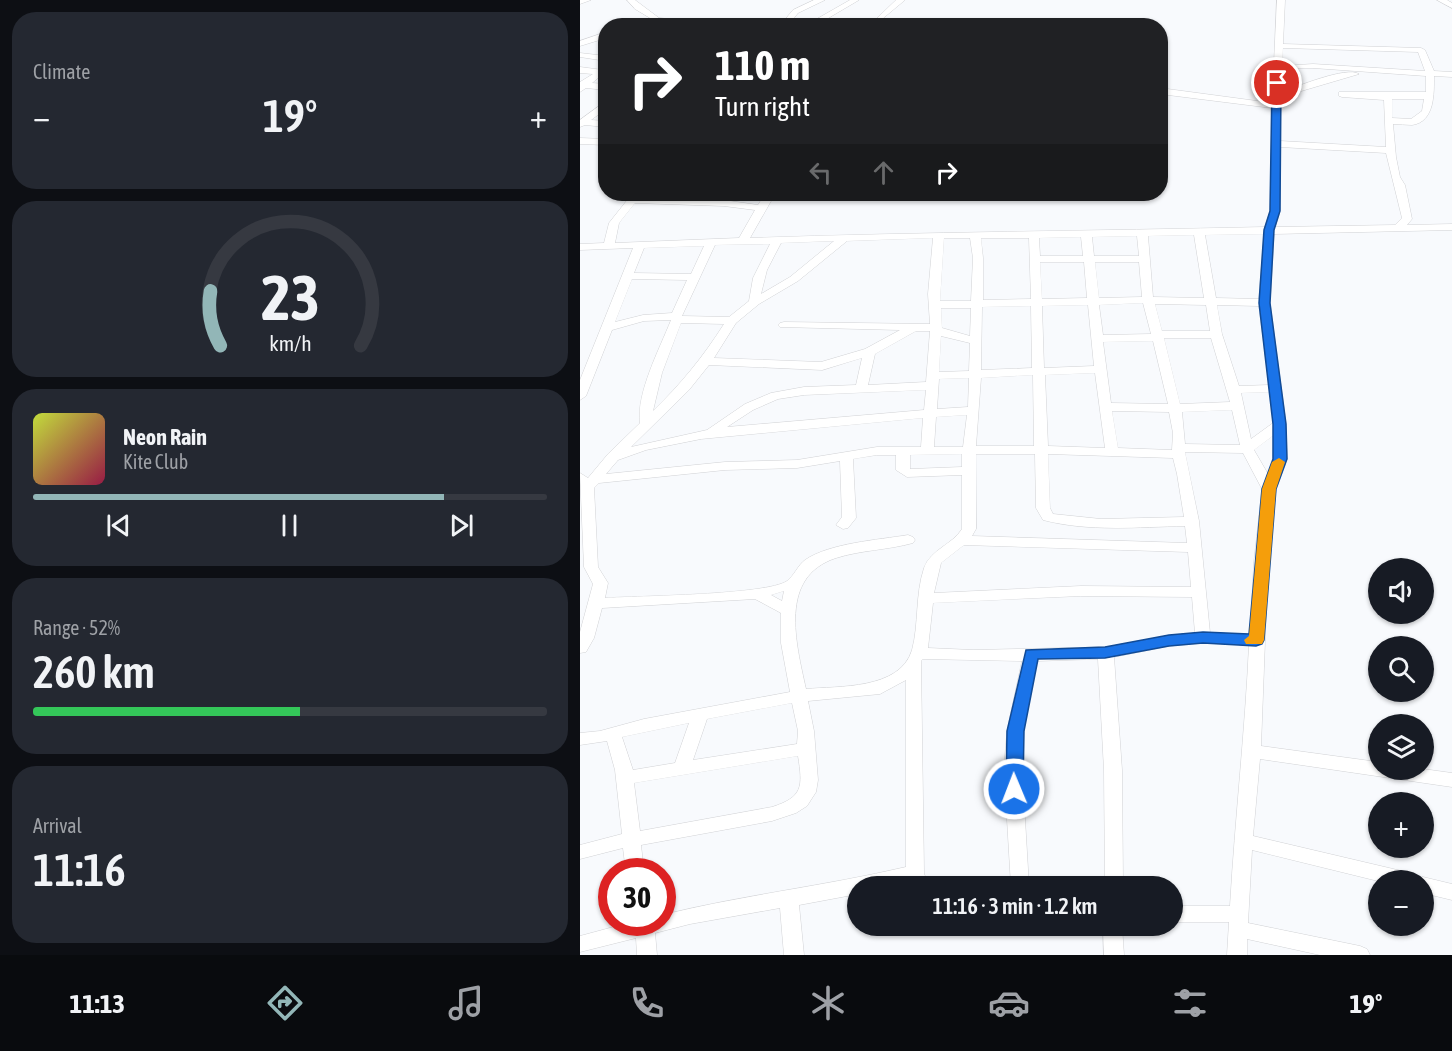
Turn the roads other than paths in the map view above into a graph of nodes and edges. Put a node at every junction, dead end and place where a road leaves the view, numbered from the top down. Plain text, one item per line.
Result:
1 (588, 0) edge
2 (631, 0) edge
3 (821, 0) edge
4 (855, 0) edge
5 (901, 0) edge
6 (1441, 0) edge
7 (1281, 1) edge
8 (580, 2) edge
9 (1452, 6) edge
10 (654, 18) edge
11 (788, 18) edge
12 (825, 18) edge
13 (881, 18) edge
14 (598, 38) edge
15 (580, 44) edge
16 (1280, 46) junction
17 (1389, 48) junction
18 (580, 55) edge
19 (598, 58) edge
20 (1382, 63) junction
21 (580, 70) edge
22 (598, 70) edge
23 (1277, 70) junction
24 (1430, 73) junction
25 (598, 74) edge
26 (1452, 75) edge
27 (581, 87) edge
28 (598, 87) edge
29 (1168, 92) edge
30 (1342, 94) dead end
31 (1276, 96) junction
32 (1385, 96) junction
33 (1430, 96) junction
34 (1276, 106) junction
35 (598, 111) edge
36 (1388, 121) junction
37 (581, 123) edge
38 (598, 124) edge
39 (585, 142) edge
40 (1275, 144) junction
41 (1390, 150) junction
42 (580, 152) edge
43 (632, 201) edge
44 (736, 201) edge
45 (766, 201) edge
46 (761, 208) junction
47 (1452, 227) edge
48 (1398, 228) junction
49 (1269, 230) junction
50 (752, 231) junction
51 (1199, 231) junction
52 (1142, 232) junction
53 (1086, 233) junction
54 (939, 234) junction
55 (975, 234) junction
56 (1034, 235) junction
57 (844, 238) junction
58 (771, 240) junction
59 (742, 241) junction
60 (711, 242) junction
61 (640, 244) junction
62 (609, 246) junction
63 (580, 247) edge
64 (1035, 259) junction
65 (1089, 259) junction
66 (1144, 259) junction
67 (629, 276) junction
68 (694, 277) junction
69 (1148, 300) junction
70 (755, 302) junction
71 (1213, 302) junction
72 (1093, 303) junction
73 (1264, 303) junction
74 (935, 304) junction
75 (976, 304) junction
76 (1036, 304) junction
77 (677, 318) junction
78 (732, 321) junction
79 (784, 324) dead end
80 (914, 327) junction
81 (607, 328) junction
82 (936, 329) junction
83 (1216, 334) junction
84 (1159, 336) junction
85 (1099, 339) junction
86 (976, 340) junction
87 (869, 352) junction
88 (706, 361) junction
89 (1099, 369) junction
90 (1039, 372) junction
91 (975, 374) junction
92 (932, 381) junction
93 (1274, 388) junction
94 (861, 390) junction
95 (1234, 390) junction
96 (580, 396) edge
97 (1236, 406) junction
98 (1104, 407) junction
99 (1174, 408) junction
100 (974, 411) junction
101 (930, 412) junction
102 (1280, 424) junction
103 (647, 425) junction
104 (711, 432) junction
105 (1247, 449) junction
106 (903, 450) junction
107 (1041, 450) junction
108 (927, 451) junction
109 (1112, 451) junction
110 (1178, 451) junction
111 (969, 452) junction
112 (613, 457) junction
113 (846, 457) junction
114 (1280, 459) junction
115 (1255, 461) junction
116 (969, 471) junction
117 (584, 480) edge
118 (1269, 489) junction
119 (585, 520) edge
120 (1192, 521) junction
121 (843, 525) dead end
122 (908, 540) dead end
123 (963, 540) junction
124 (1194, 548) junction
125 (793, 584) junction
126 (1200, 592) junction
127 (757, 594) junction
128 (926, 598) junction
129 (590, 609) edge
130 (789, 611) junction
131 (1203, 638) junction
132 (1256, 640) junction
133 (580, 648) edge
134 (1105, 653) junction
135 (1032, 654) junction
136 (917, 657) junction
137 (799, 696) junction
138 (700, 714) junction
139 (613, 734) junction
140 (580, 739) edge
141 (805, 749) junction
142 (1252, 751) junction
143 (1368, 767) edge
144 (682, 769) junction
145 (1434, 777) edge
146 (625, 778) junction
147 (1452, 780) edge
148 (632, 839) junction
149 (1243, 841) junction
150 (580, 852) edge
151 (634, 858) edge
152 (1368, 871) edge
153 (918, 876) edge
154 (1020, 876) edge
155 (1114, 876) edge
156 (847, 888) edge
157 (1434, 888) edge
158 (1452, 892) edge
159 (789, 898) junction
160 (1183, 915) edge
161 (676, 919) edge
162 (1237, 922) junction
163 (608, 936) edge
164 (646, 936) edge
165 (1113, 936) edge
166 (580, 944) edge
167 (647, 955) edge
168 (794, 955) edge
169 (1114, 955) edge
170 (1237, 955) edge
171 (1360, 955) edge

1 - 8 street
2 - 10 street
3 - 11 street
4 - 12 street
5 - 13 street
6 - 9 street
7 - 16 street
14 - 15 street
16 - 17 street
16 - 23 street
17 - 20 street
17 - 24 street
18 - 19 street
20 - 23 street
20 - 24 street
20 - 31 street
21 - 22 street
23 - 31 street
24 - 26 street
24 - 33 street
25 - 27 street
27 - 28 street
29 - 34 street
30 - 32 street
31 - 34 street
32 - 33 street
32 - 36 street
33 - 36 street
34 - 40 street
35 - 37 street
36 - 41 street
37 - 38 street
39 - 42 street
40 - 41 street
40 - 49 street
41 - 48 street
43 - 62 street
44 - 46 street
45 - 46 street
46 - 50 street
47 - 48 street
48 - 49 street
49 - 51 street
49 - 73 street
50 - 58 street
50 - 59 street
51 - 52 street
51 - 71 street
52 - 53 street
52 - 66 street
53 - 56 street
53 - 65 street
54 - 55 street
54 - 57 street
54 - 74 street
55 - 56 street
55 - 75 street
56 - 64 street
57 - 58 street
57 - 70 street
58 - 59 street
58 - 70 street
59 - 60 street
60 - 61 street
60 - 68 street
61 - 62 street
61 - 67 street
62 - 63 street
64 - 65 street
64 - 76 street
65 - 66 street
65 - 72 street
66 - 69 street
67 - 68 street
67 - 81 street
68 - 77 street
69 - 71 street
69 - 72 street
69 - 84 street
70 - 78 street
71 - 73 street
71 - 83 street
72 - 76 street
72 - 85 street
73 - 93 street
74 - 75 street
74 - 82 street
75 - 76 street
75 - 86 street
76 - 90 street
77 - 78 street
77 - 81 street
77 - 103 street
78 - 88 street
79 - 80 street
80 - 82 street
80 - 87 street
81 - 96 street
82 - 86 street
82 - 92 street
83 - 84 street
83 - 95 street
84 - 85 street
84 - 99 street
85 - 89 street
86 - 91 street
87 - 88 street
87 - 94 street
88 - 103 street
89 - 90 street
89 - 98 street
90 - 91 street
90 - 107 street
91 - 92 street
91 - 100 street
92 - 94 street
92 - 101 street
93 - 95 street
93 - 102 street
94 - 104 street
95 - 97 street
97 - 99 street
97 - 105 street
98 - 99 street
98 - 109 street
99 - 110 street
100 - 101 street
100 - 111 street
101 - 104 street
101 - 108 street
102 - 105 street
102 - 114 street
103 - 112 street
104 - 112 street
105 - 110 street
105 - 115 street
106 - 108 street
106 - 113 street
106 - 116 street
107 - 109 street
107 - 111 street
107 - 120 street
108 - 111 street
109 - 110 street
110 - 120 street
111 - 116 street
112 - 117 street
113 - 117 street
113 - 121 street
114 - 115 street
114 - 118 street
115 - 118 street
116 - 123 street
117 - 119 street
118 - 132 street
119 - 129 street
120 - 124 street
122 - 125 street
123 - 124 street
123 - 128 street
124 - 126 street
125 - 127 street
125 - 130 street
126 - 128 street
126 - 131 street
127 - 129 street
127 - 130 street
128 - 136 street
129 - 133 street
130 - 137 street
131 - 132 street
131 - 134 street
132 - 142 street
134 - 135 street
134 - 155 street
135 - 136 street
135 - 154 street
136 - 137 street
136 - 153 street
137 - 138 street
137 - 141 street
138 - 139 street
138 - 144 street
139 - 140 street
139 - 146 street
141 - 144 street
141 - 148 street
142 - 143 street
142 - 149 street
144 - 146 street
145 - 147 street
146 - 148 street
148 - 150 street
148 - 151 street
149 - 152 street
149 - 162 street
156 - 159 street
157 - 158 street
159 - 161 street
159 - 168 street
160 - 162 street
162 - 170 street
162 - 171 street
163 - 166 street
164 - 167 street
165 - 169 street

